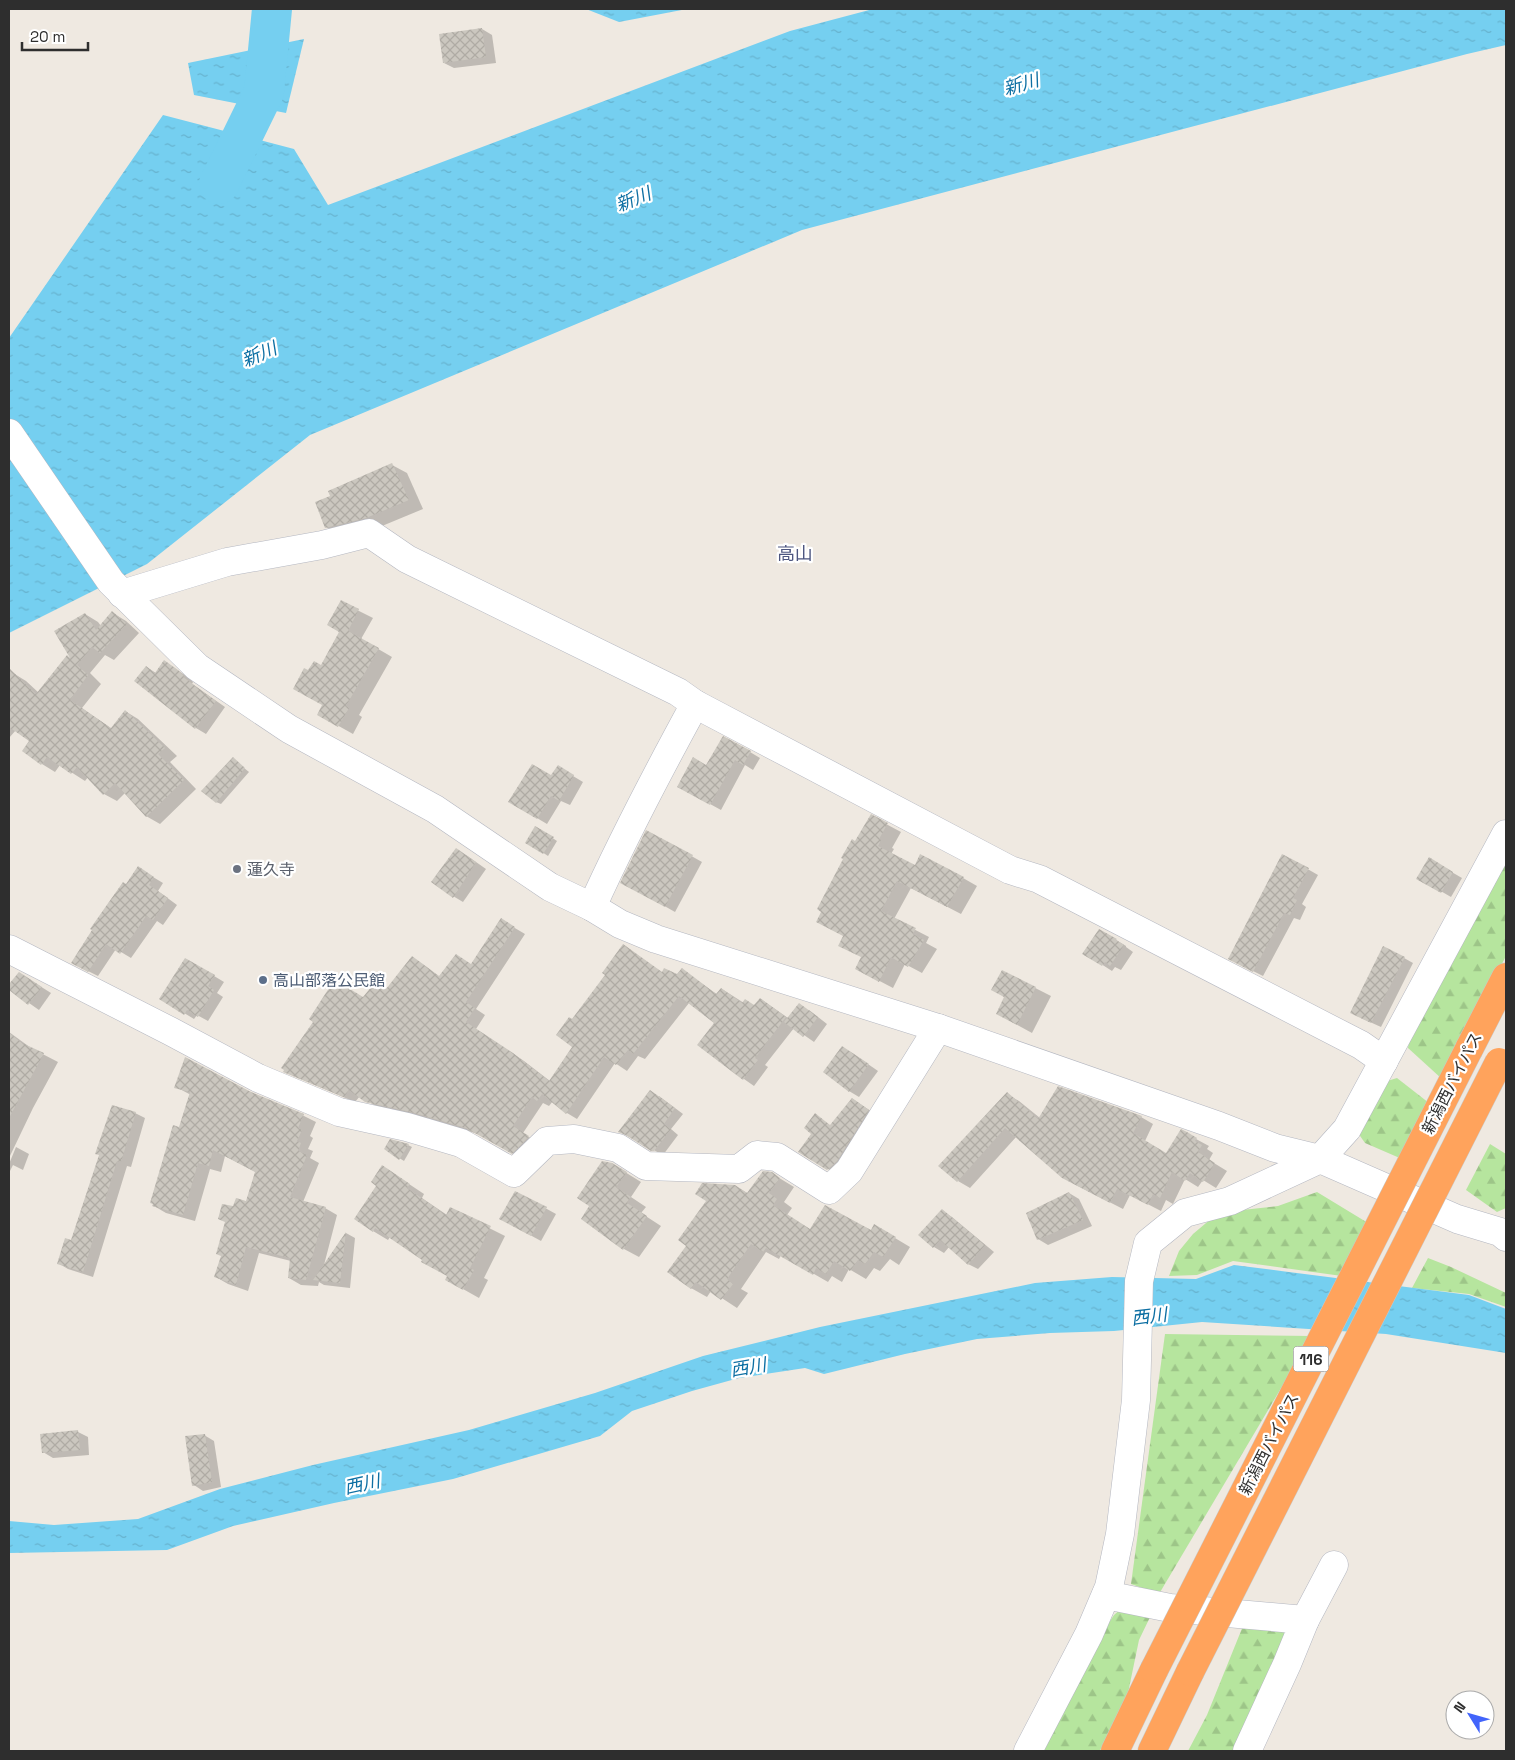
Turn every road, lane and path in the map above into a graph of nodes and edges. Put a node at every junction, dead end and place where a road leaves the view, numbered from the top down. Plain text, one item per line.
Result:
1 (9, 433) edge
2 (117, 588) junction
3 (695, 704) junction
4 (1506, 834) edge
5 (592, 907) junction
6 (9, 950) edge
7 (1506, 977) edge
8 (938, 1028) junction
9 (1502, 1054) edge
10 (1384, 1061) junction
11 (1320, 1159) junction
12 (1504, 1230) edge
13 (1334, 1565) dead end
14 (1106, 1595) junction
15 (1306, 1620) junction
16 (1028, 1751) edge
17 (1115, 1751) edge
18 (1152, 1751) edge
19 (1247, 1751) edge

1 - 2 street
2 - 3 street
2 - 5 street
3 - 5 street
3 - 10 street
4 - 10 street
5 - 8 street
6 - 8 street
7 - 17 highway, 新潟西バイパス / 116, bridge
8 - 11 street
9 - 18 highway, 新潟西バイパス / 116, bridge
10 - 11 street
11 - 12 street
11 - 14 street
13 - 15 street
14 - 15 street
14 - 16 street
15 - 19 street

